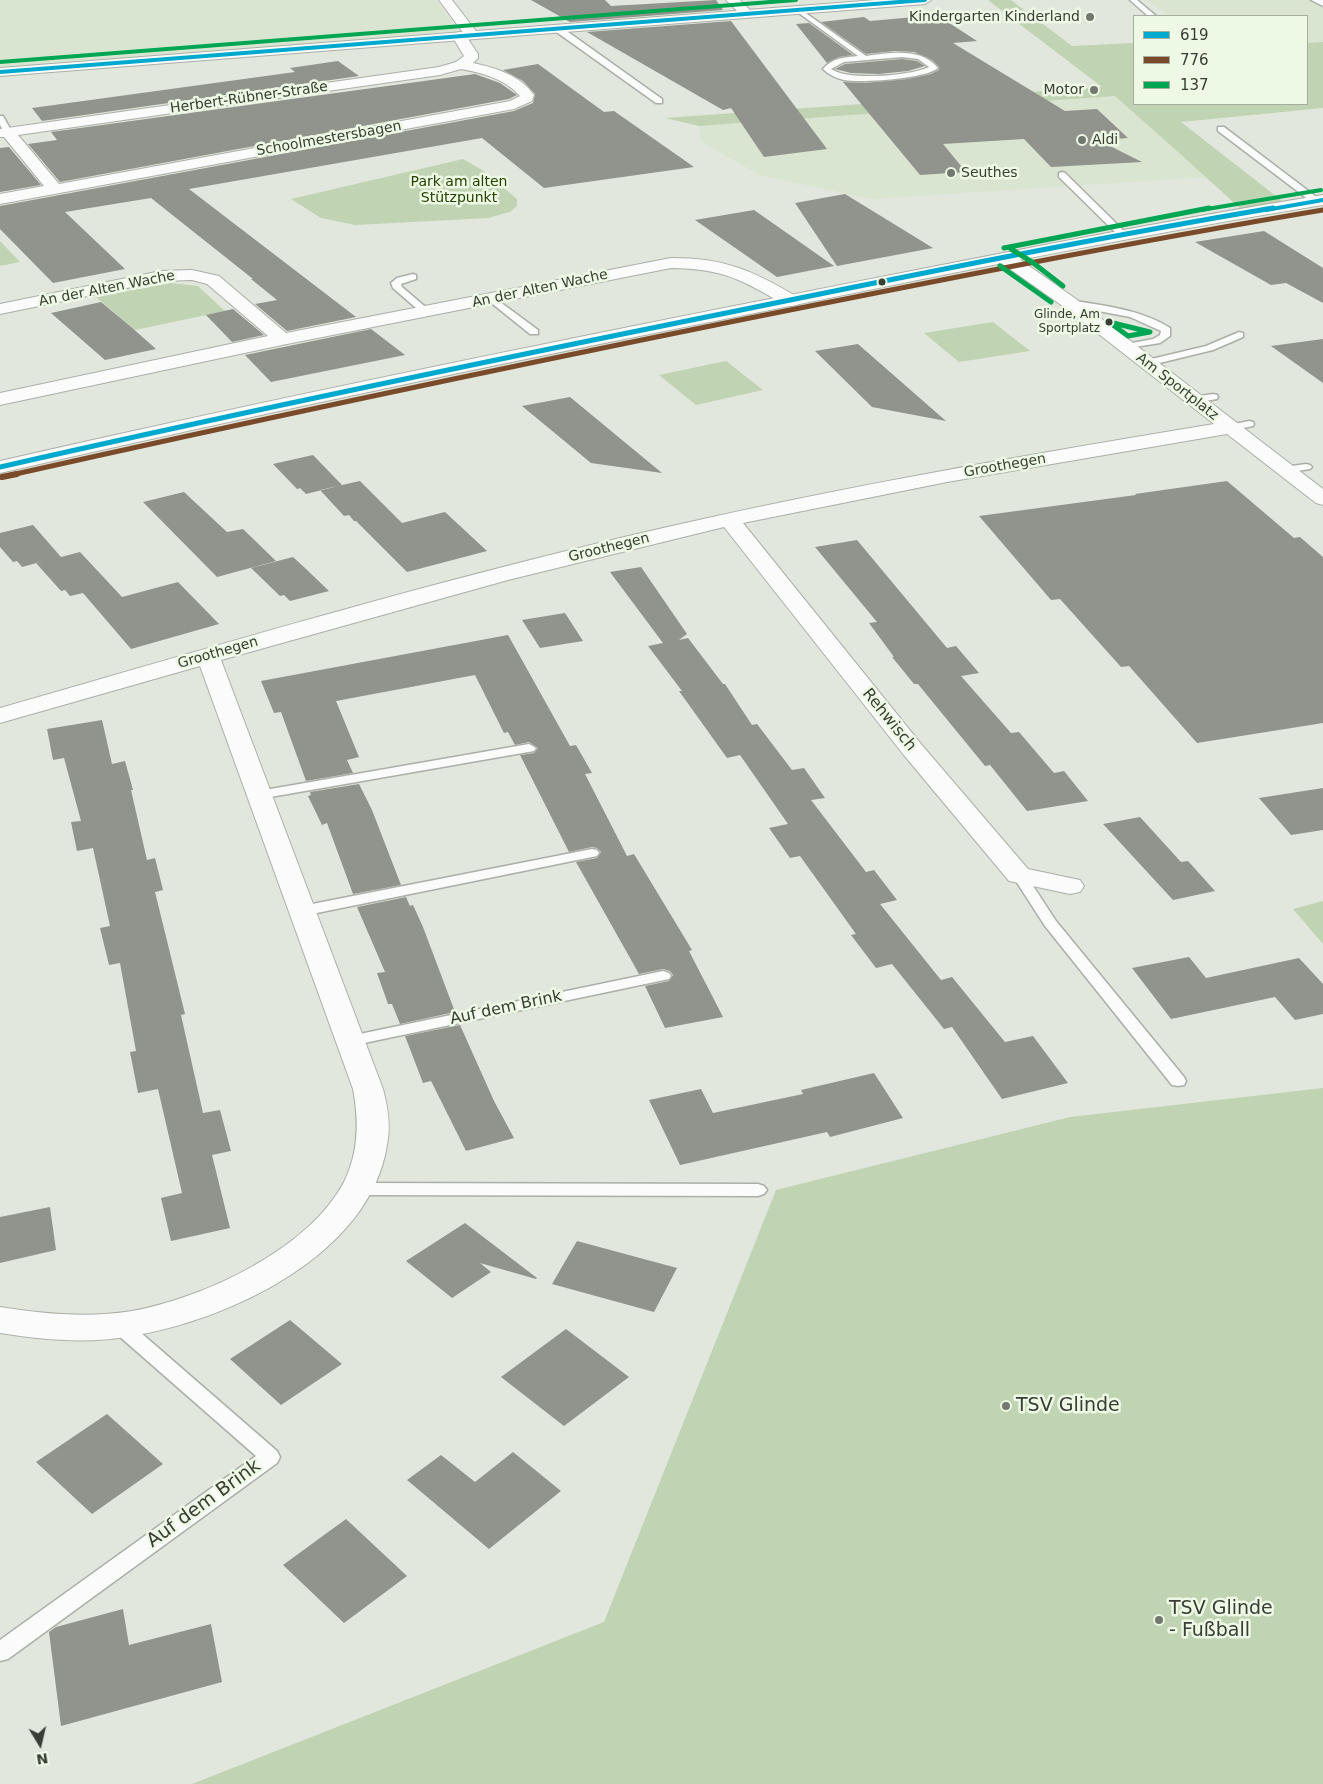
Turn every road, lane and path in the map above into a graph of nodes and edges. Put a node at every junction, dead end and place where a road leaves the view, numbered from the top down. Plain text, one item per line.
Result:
1 (445, 0) edge
2 (732, 0) edge
3 (925, 0) edge
4 (1133, 0) edge
5 (1316, 0) edge
6 (1323, 3) edge
7 (798, 10) junction
8 (748, 14) junction
9 (1151, 15) edge
10 (558, 29) junction
11 (466, 36) junction
12 (865, 58) junction
13 (462, 65) junction
14 (0, 72) edge
15 (659, 102) dead end
16 (0, 118) edge
17 (1221, 129) dead end
18 (4, 132) edge
19 (1062, 175) dead end
20 (54, 188) junction
21 (0, 199) edge
22 (1320, 201) edge
23 (1122, 234) junction
24 (1006, 258) junction
25 (413, 277) dead end
26 (492, 299) junction
27 (791, 301) junction
28 (1070, 303) junction
29 (0, 309) edge
30 (426, 312) junction
31 (534, 332) dead end
32 (1239, 335) dead end
33 (282, 339) junction
34 (1126, 346) junction
35 (1147, 363) junction
36 (1213, 397) dead end
37 (0, 399) edge
38 (1194, 400) junction
39 (1239, 426) junction
40 (0, 467) edge
41 (1306, 467) dead end
42 (1285, 470) junction
43 (1323, 499) edge
44 (730, 520) junction
45 (208, 656) junction
46 (0, 716) edge
47 (529, 748) dead end
48 (259, 795) junction
49 (592, 853) dead end
50 (1019, 876) junction
51 (1070, 886) dead end
52 (302, 911) junction
53 (662, 976) dead end
54 (350, 1040) junction
55 (1178, 1081) dead end
56 (357, 1189) junction
57 (758, 1190) dead end
58 (0, 1320) edge
59 (118, 1324) junction
60 (0, 1652) edge

1 - 11 street
2 - 8 street
3 - 7 street
4 - 9 lane
5 - 6 street
7 - 8 street
7 - 12 lane
8 - 10 street
10 - 11 street
10 - 15 lane
11 - 13 street
11 - 14 street
12 - 12 lane
13 - 18 street, Herbert-Rübner-Straße
13 - 20 street, Schoolmestersbagen
16 - 18 lane
17 - 22 lane
18 - 20 street
19 - 23 lane
20 - 21 street, Schoolmestersbagen
22 - 23 street
23 - 24 street
24 - 27 street
24 - 28 street, Am Sportplatz
25 - 30 lane
26 - 27 street, An der Alten Wache
26 - 30 street, An der Alten Wache
26 - 31 lane
27 - 40 street
28 - 34 street, Am Sportplatz
28 - 34 lane
29 - 33 street, An der Alten Wache
30 - 33 street, An der Alten Wache
32 - 35 lane
33 - 37 street, An der Alten Wache
34 - 35 street, Am Sportplatz
35 - 38 street, Am Sportplatz
36 - 38 lane
38 - 39 street, Am Sportplatz
39 - 42 street, Am Sportplatz
39 - 44 street, Groothegen
41 - 42 lane
42 - 43 street, Am Sportplatz
44 - 45 street, Groothegen
44 - 50 street, Rehwisch
45 - 46 street, Groothegen
45 - 48 street
47 - 48 lane
48 - 52 street
49 - 52 lane
50 - 51 street
50 - 55 lane
52 - 54 street
53 - 54 lane, Auf dem Brink
54 - 56 street
56 - 57 lane
56 - 59 street
58 - 59 street
59 - 60 lane, Auf dem Brink

